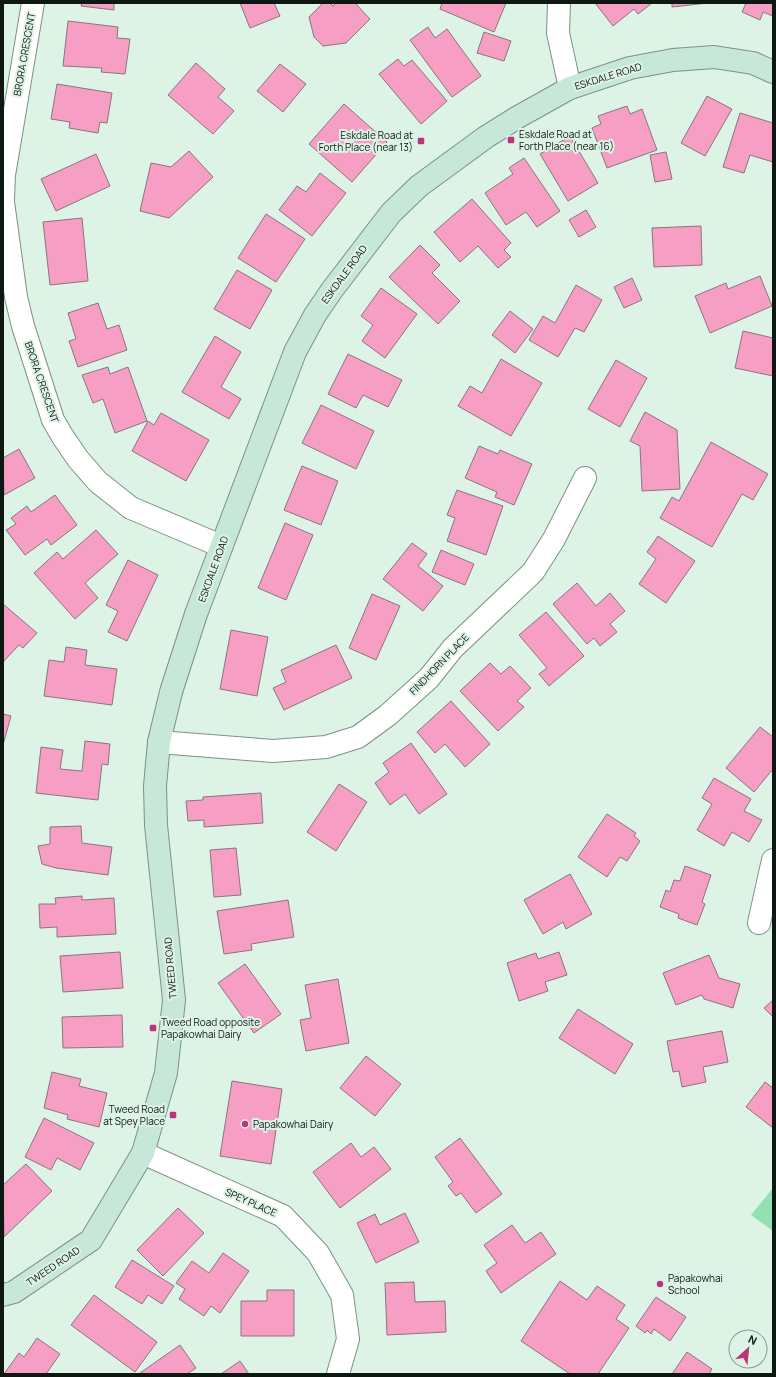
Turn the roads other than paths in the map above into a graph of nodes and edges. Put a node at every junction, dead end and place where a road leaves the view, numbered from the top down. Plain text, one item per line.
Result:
1 (33, 3) edge
2 (559, 3) edge
3 (773, 72) edge
4 (570, 88) junction
5 (3, 201) edge
6 (585, 478) dead end
7 (221, 546) junction
8 (159, 742) junction
9 (773, 860) edge
10 (759, 923) dead end
11 (142, 1153) junction
12 (3, 1296) edge
13 (338, 1374) edge

1 - 5 street, BRORA CRESCENT
2 - 4 street
3 - 4 street, ESKDALE ROAD
4 - 7 street, ESKDALE ROAD
5 - 7 street, BRORA CRESCENT
6 - 8 street, FINDHORN PLACE
7 - 8 street, ESKDALE ROAD
8 - 11 street, TWEED ROAD
9 - 10 street
11 - 12 street, TWEED ROAD
11 - 13 street, SPEY PLACE

